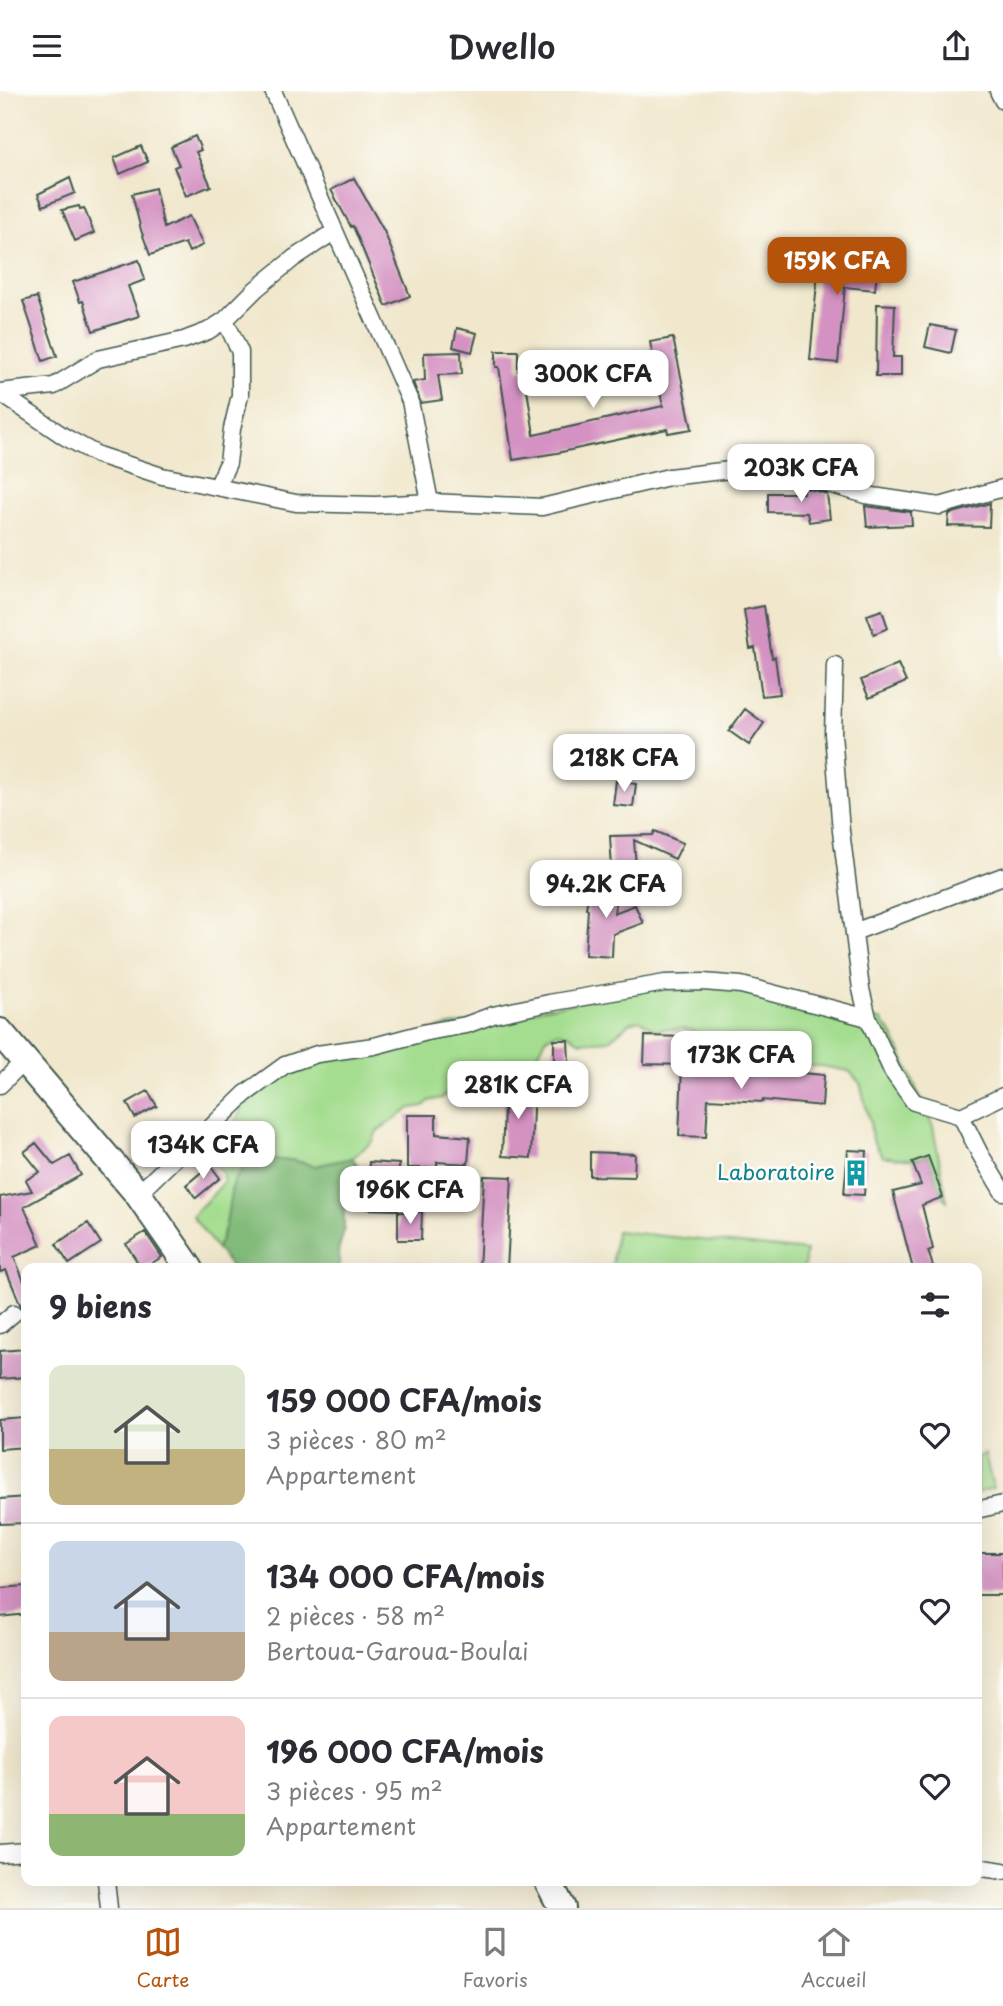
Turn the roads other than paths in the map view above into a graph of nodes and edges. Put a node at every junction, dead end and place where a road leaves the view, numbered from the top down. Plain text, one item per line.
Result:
1 (273, 91) edge
2 (998, 91) edge
3 (1003, 100) edge
4 (335, 231) junction
5 (225, 320) junction
6 (0, 392) edge
7 (218, 487) junction
8 (1003, 488) edge
9 (430, 502) junction
10 (835, 665) dead end
11 (1003, 876) edge
12 (853, 932) junction
13 (868, 1018) junction
14 (0, 1032) edge
15 (24, 1061) junction
16 (0, 1085) edge
17 (1003, 1096) edge
18 (961, 1116) junction
19 (1003, 1192) edge
20 (138, 1194) junction
21 (186, 1263) edge
22 (13, 1313) dead end
23 (0, 1325) edge
24 (1003, 1504) edge
25 (982, 1509) edge
26 (21, 1851) edge
27 (0, 1853) edge
28 (982, 1868) edge
29 (1003, 1871) edge
30 (106, 1886) edge
31 (551, 1886) edge
32 (108, 1908) edge
33 (562, 1908) edge

1 - 4 street
2 - 3 street
4 - 5 street
4 - 9 street
5 - 6 street
5 - 7 street
6 - 7 street
7 - 9 street
8 - 9 street
10 - 12 street
11 - 12 street
12 - 13 street
13 - 18 street
13 - 20 street
14 - 15 highway
15 - 16 street
15 - 20 highway
17 - 18 street
18 - 19 street
20 - 21 highway
22 - 23 street
24 - 25 street
26 - 27 street
28 - 29 street
30 - 32 street
31 - 33 highway

